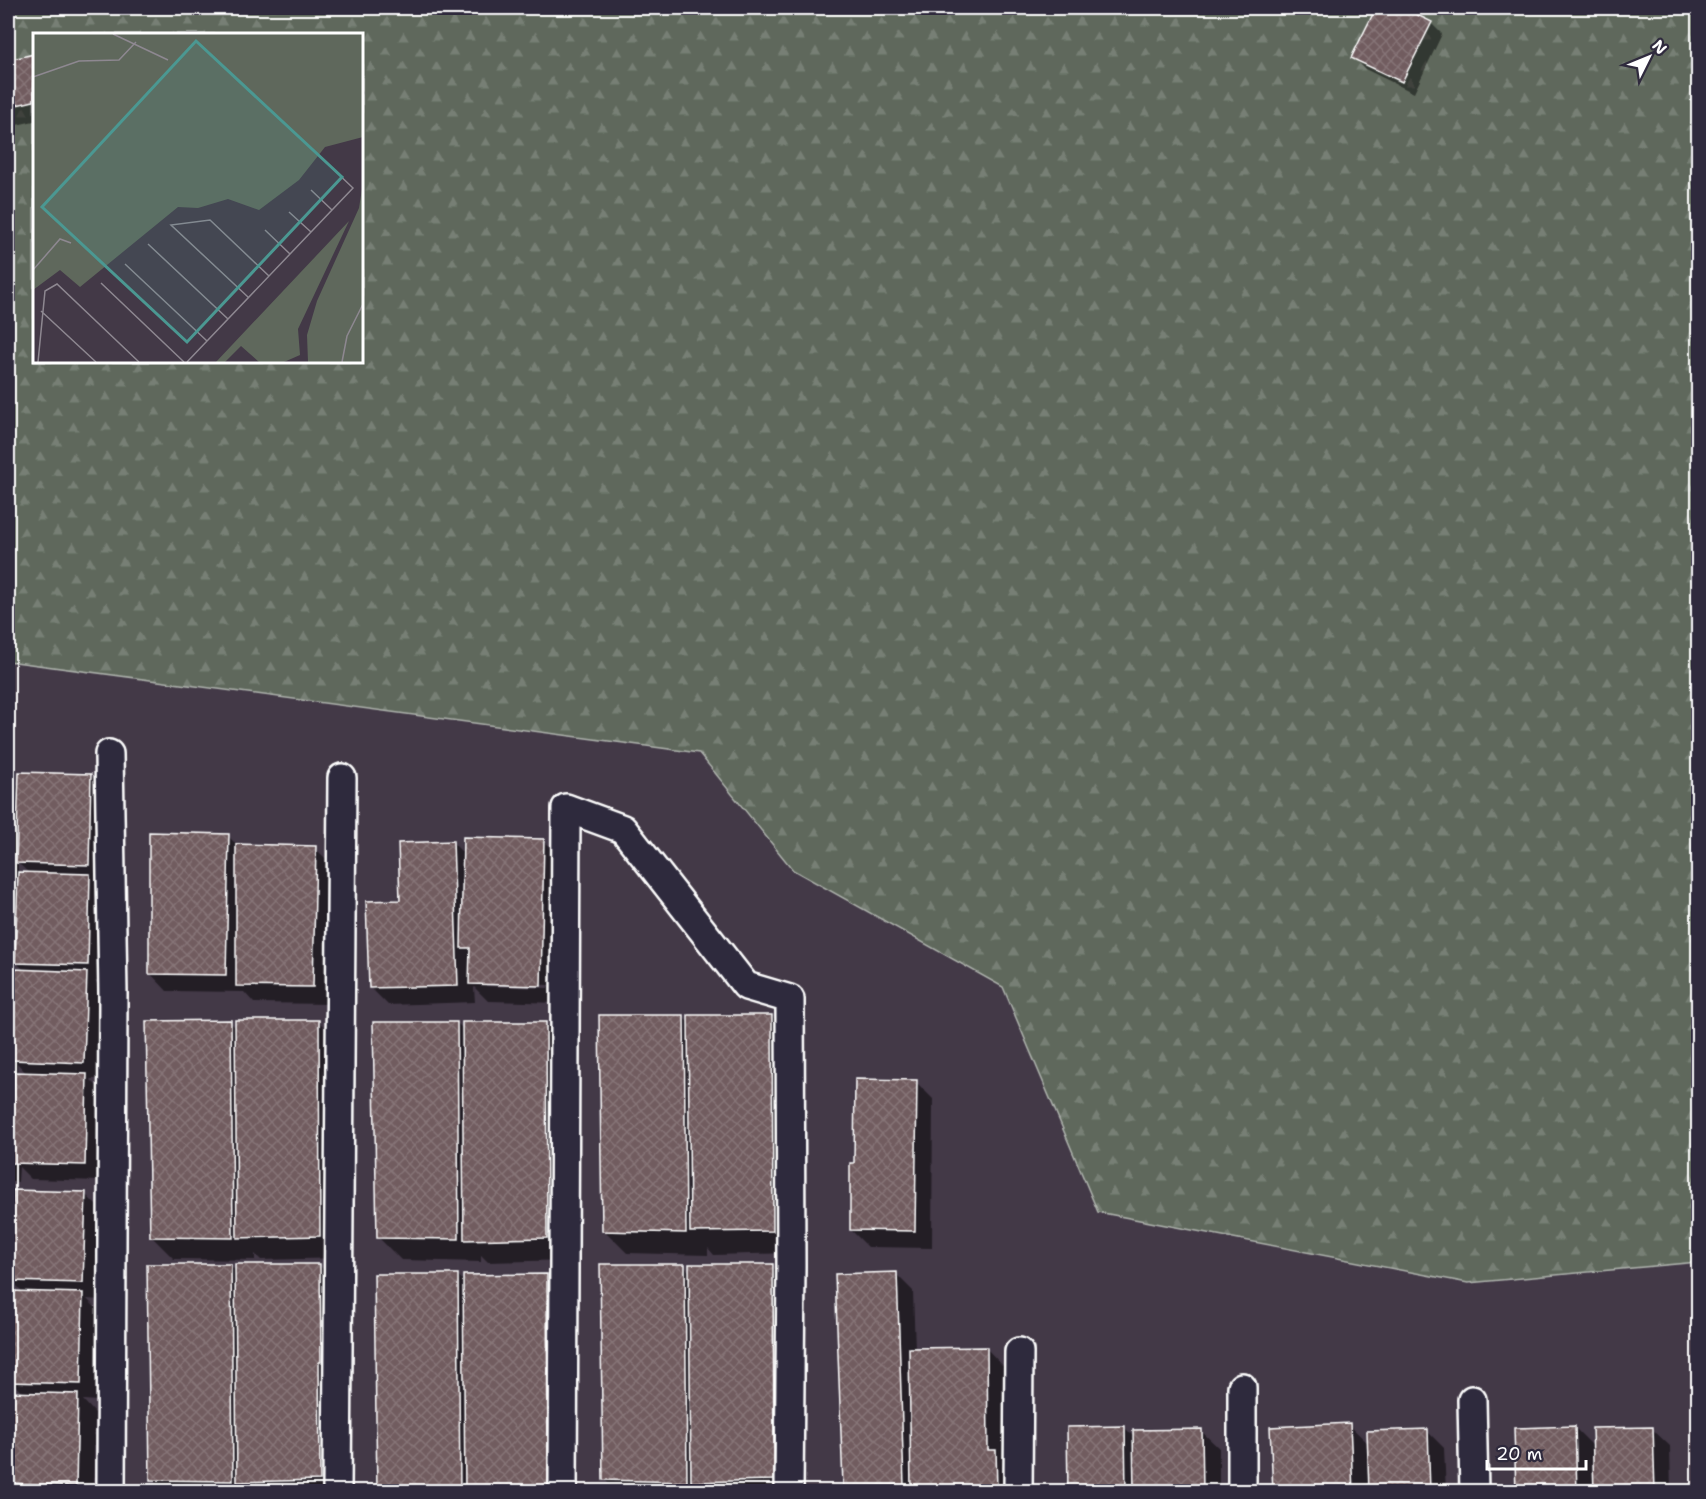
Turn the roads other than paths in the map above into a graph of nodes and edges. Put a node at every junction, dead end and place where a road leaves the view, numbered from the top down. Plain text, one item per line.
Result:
1 (109, 754) dead end
2 (342, 778) dead end
3 (1019, 1352) dead end
4 (1242, 1387) dead end
5 (1472, 1400) dead end
6 (111, 1491) edge
7 (337, 1491) edge
8 (563, 1491) edge
9 (789, 1491) edge
10 (1018, 1491) edge
11 (1242, 1491) edge
12 (1474, 1491) edge

1 - 6 street
2 - 7 street
3 - 10 street
4 - 11 street
5 - 12 street
8 - 9 street

